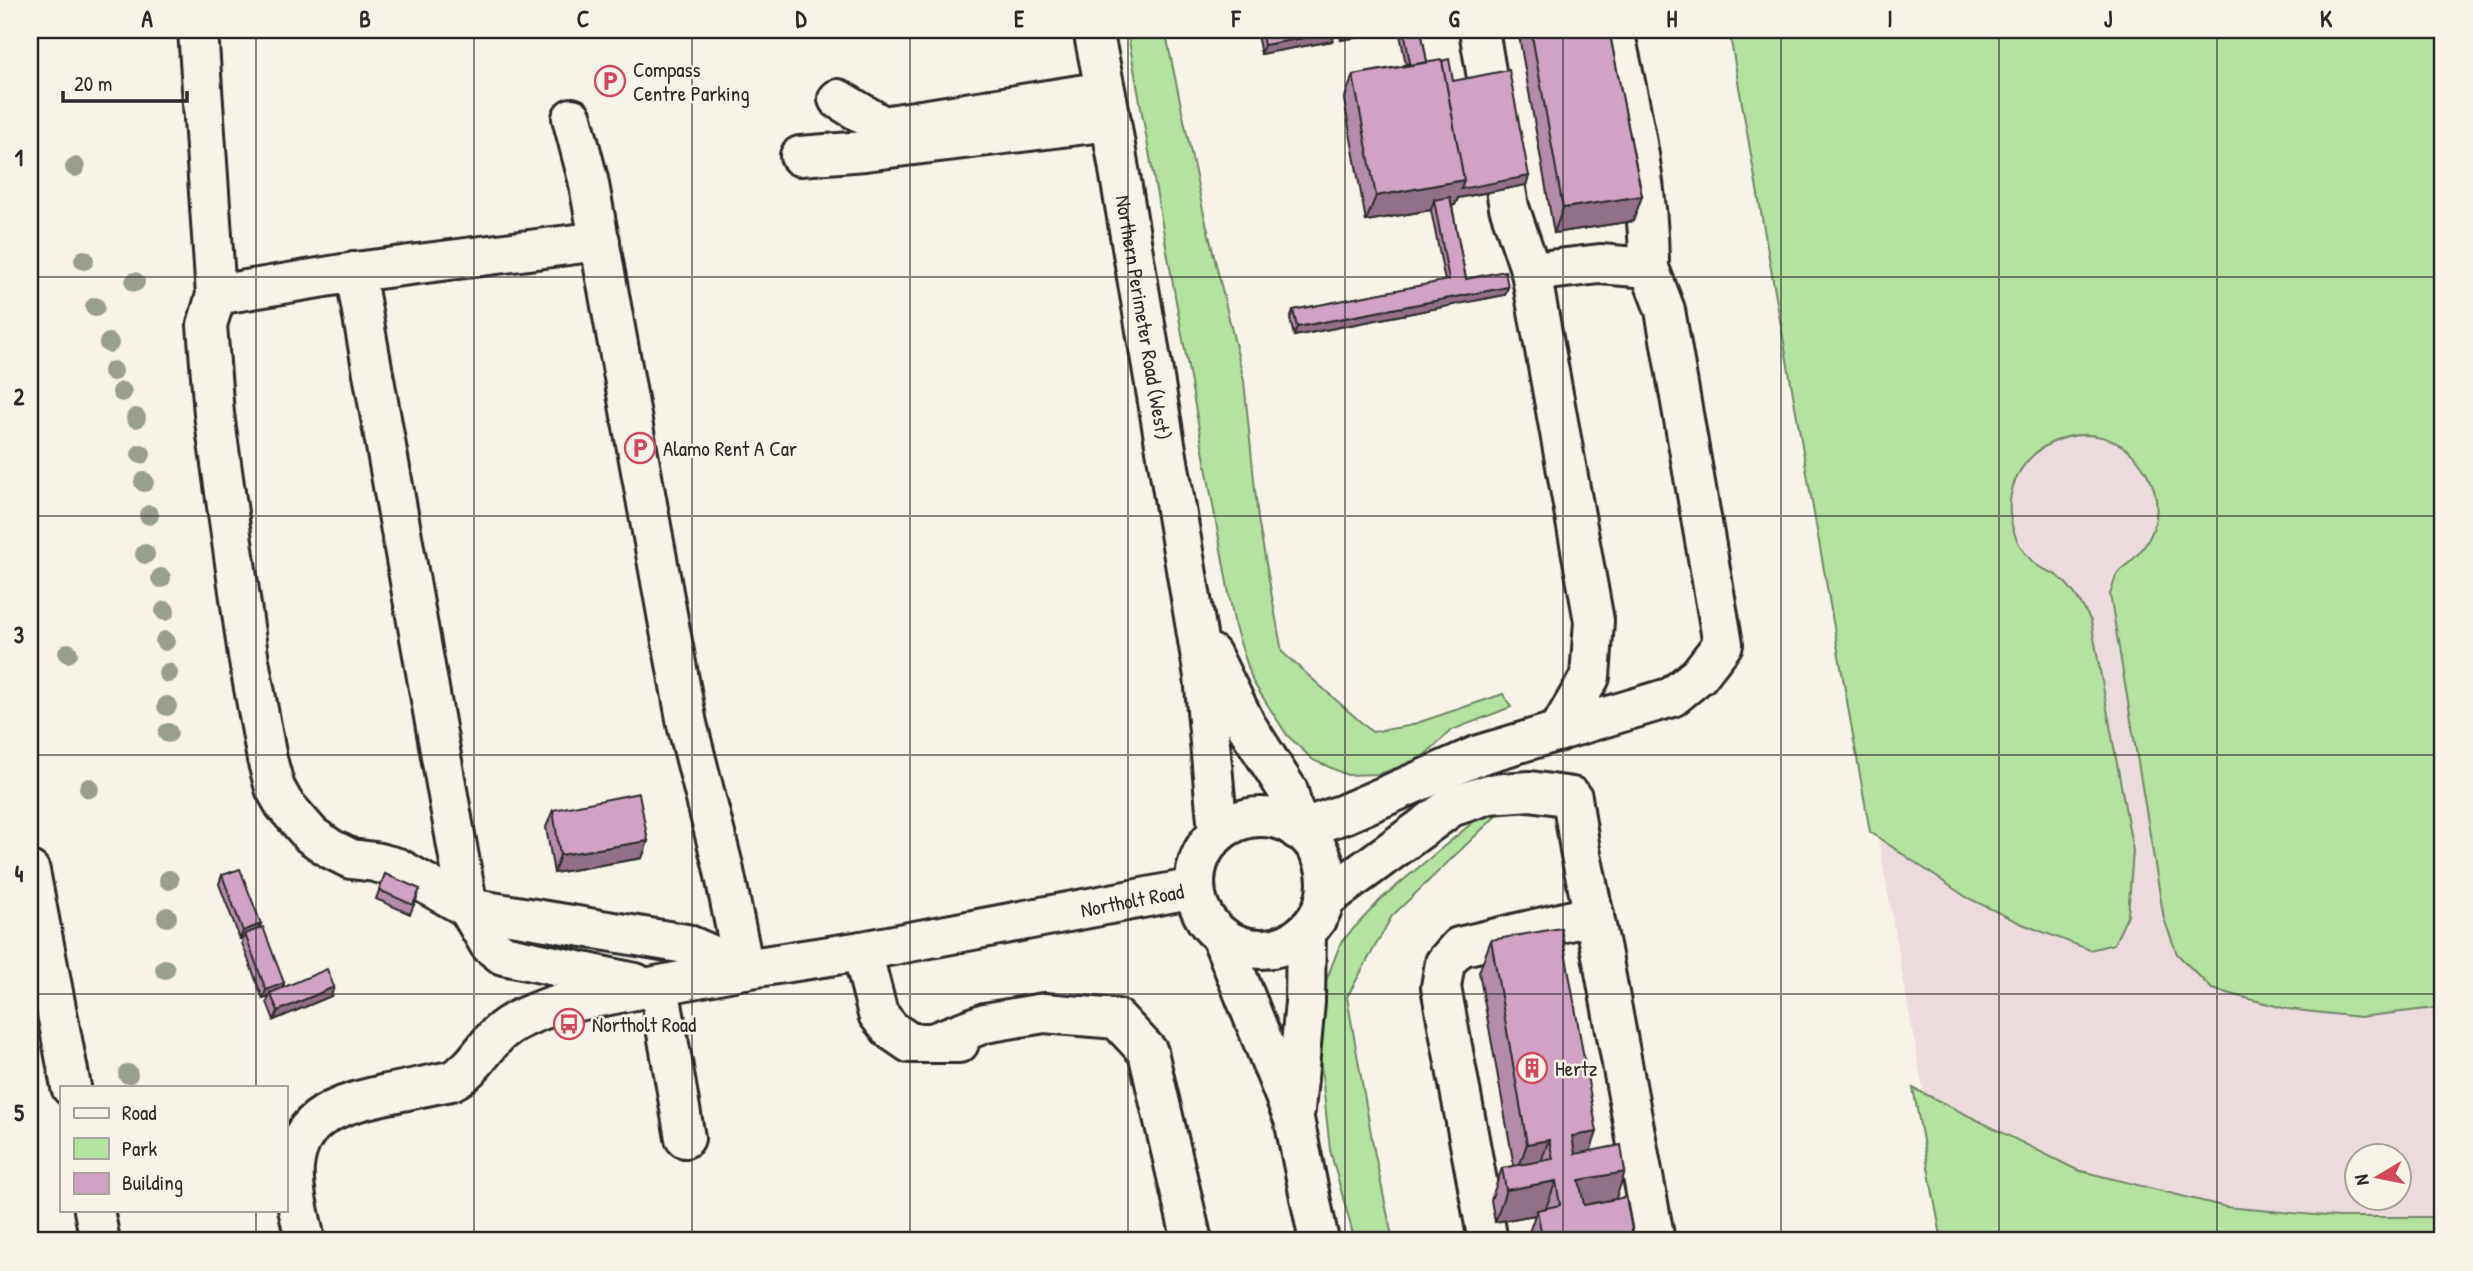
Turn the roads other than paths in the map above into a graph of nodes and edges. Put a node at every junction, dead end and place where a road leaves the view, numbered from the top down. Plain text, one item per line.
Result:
1 (198, 30) edge
2 (1093, 30) edge
3 (1479, 30) edge
4 (1614, 30) edge
5 (838, 99) dead end
6 (1108, 106) junction
7 (572, 118) dead end
8 (800, 156) dead end
9 (600, 241) junction
10 (1648, 268) junction
11 (355, 272) junction
12 (1531, 272) junction
13 (216, 295) junction
14 (1193, 606) junction
15 (1558, 732) junction
16 (1298, 830) junction
17 (1219, 832) junction
18 (30, 871) edge
19 (1195, 888) junction
20 (468, 908) junction
21 (1315, 915) junction
22 (1594, 915) junction
23 (1221, 936) junction
24 (862, 951) junction
25 (744, 969) junction
26 (655, 986) junction
27 (71, 1086) edge
28 (1294, 1119) junction
29 (685, 1138) dead end
30 (94, 1212) edge
31 (100, 1241) edge
32 (305, 1241) edge
33 (1192, 1241) edge
34 (1318, 1241) edge
35 (1488, 1241) edge
36 (1654, 1241) edge

1 - 13 main road
2 - 6 main road, Northern Perimeter Road (West)
3 - 12 main road
4 - 10 main road
5 - 6 main road
6 - 8 main road
6 - 14 main road, Northern Perimeter Road (West)
7 - 9 main road
9 - 11 main road
9 - 25 main road
10 - 12 main road
10 - 15 main road
11 - 13 main road
11 - 20 main road
12 - 15 main road
13 - 20 main road
14 - 16 main road, Northern Perimeter Road (West)
14 - 17 main road, Northern Perimeter Road (West)
15 - 16 main road
16 - 17 main road
16 - 21 main road
17 - 19 main road
18 - 27 main road
19 - 23 main road
19 - 24 main road, Northolt Road
20 - 25 main road
20 - 26 main road
21 - 22 main road
21 - 23 main road
21 - 28 main road
22 - 35 main road
22 - 36 main road
23 - 28 main road
24 - 25 main road, Northolt Road
24 - 33 main road
25 - 26 main road, Northolt Road
26 - 29 main road
26 - 32 main road, Northolt Road
28 - 34 main road
30 - 31 main road

